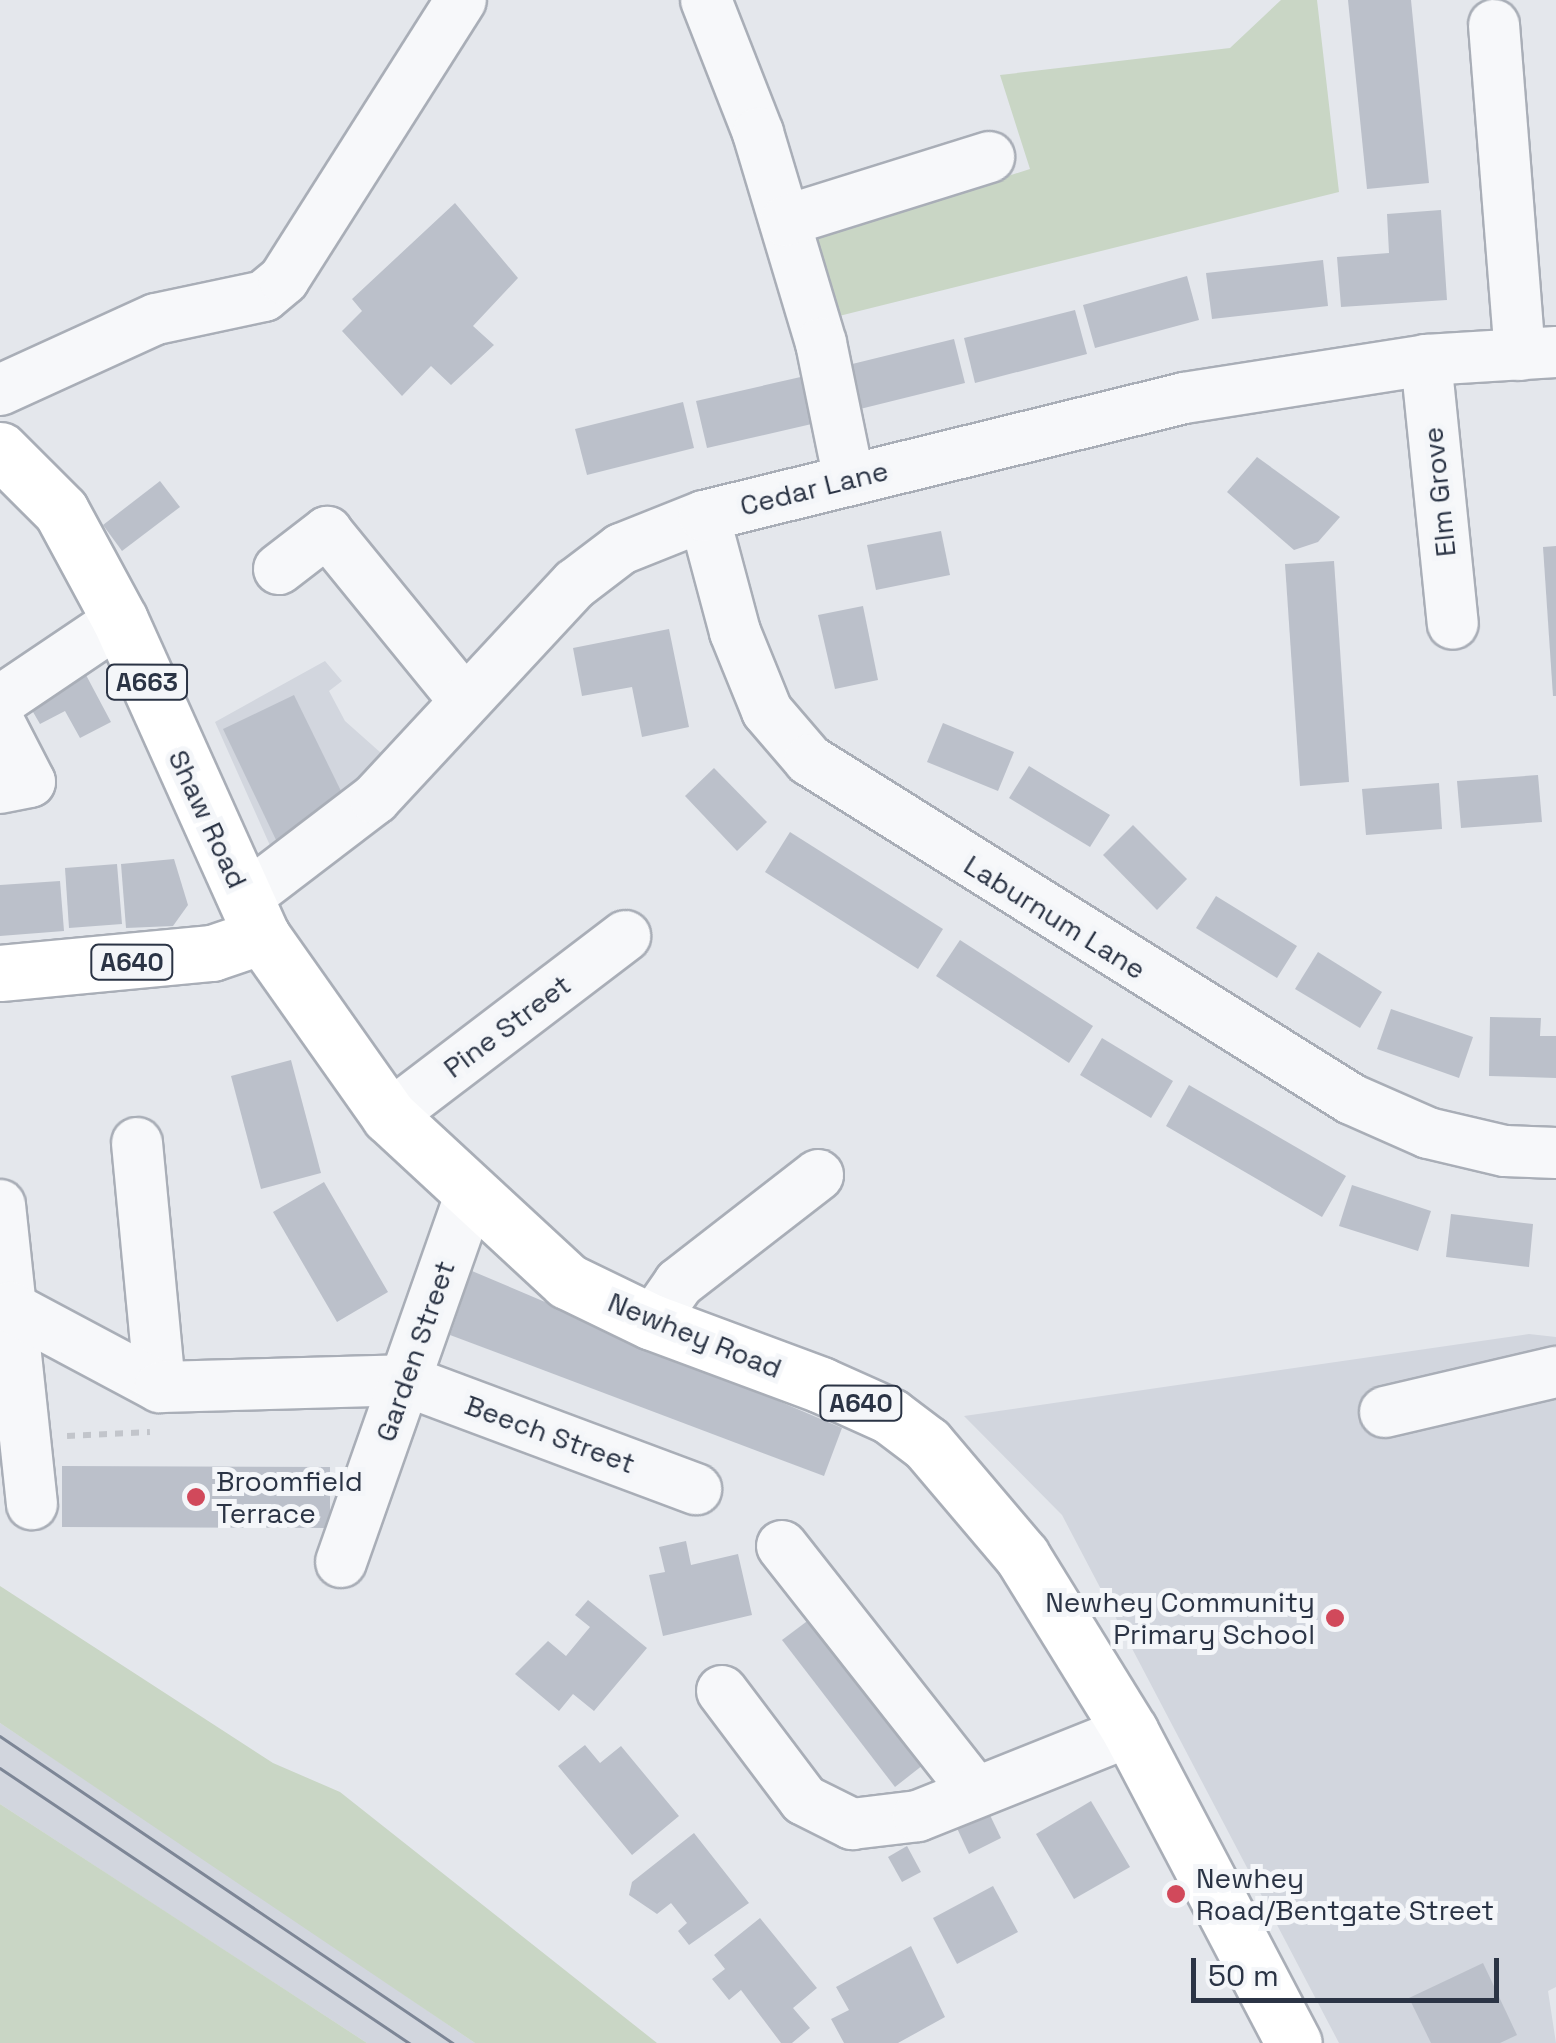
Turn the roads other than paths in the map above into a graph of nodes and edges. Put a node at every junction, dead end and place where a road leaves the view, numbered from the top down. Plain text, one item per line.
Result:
1 (461, 0) edge
2 (706, 0) edge
3 (1494, 25) dead end
4 (989, 156) dead end
5 (785, 221) junction
6 (1538, 353) edge
7 (1426, 360) junction
8 (0, 390) edge
9 (0, 450) edge
10 (849, 478) junction
11 (704, 516) junction
12 (278, 570) dead end
13 (120, 620) junction
14 (1453, 624) dead end
15 (464, 700) junction
16 (0, 701) edge
17 (0, 724) edge
18 (0, 788) edge
19 (253, 918) junction
20 (626, 936) dead end
21 (0, 973) edge
22 (389, 1116) junction
23 (137, 1143) dead end
24 (1556, 1153) edge
25 (818, 1176) dead end
26 (469, 1198) junction
27 (0, 1205) edge
28 (10, 1307) junction
29 (652, 1322) junction
30 (1556, 1372) edge
31 (404, 1380) junction
32 (160, 1410) junction
33 (1386, 1412) dead end
34 (696, 1489) dead end
35 (32, 1504) dead end
36 (782, 1546) dead end
37 (341, 1562) dead end
38 (722, 1692) dead end
39 (1130, 1730) junction
40 (975, 1790) junction
41 (1294, 2043) edge

1 - 8 street
2 - 5 street
3 - 6 street, Cedar Lane
4 - 5 street
5 - 10 street
6 - 7 street, Cedar Lane
7 - 10 street, Cedar Lane
7 - 14 street, Elm Grove
9 - 13 main road, Shaw Road / A663
10 - 11 street, Cedar Lane
11 - 15 street, Cedar Lane
11 - 24 street, Laburnum Lane
12 - 15 street
13 - 16 street
13 - 19 main road, Shaw Road / A663
15 - 19 street, Cedar Lane
17 - 18 street
19 - 21 main road, A640
19 - 22 main road, Newhey Road / A640
20 - 22 street, Pine Street
22 - 26 main road, Newhey Road / A640
23 - 32 street
25 - 29 street
26 - 29 main road, Newhey Road / A640
26 - 31 street, Garden Street
27 - 28 street
28 - 32 street
28 - 35 street
29 - 39 main road, Newhey Road / A640
30 - 33 street
31 - 32 street
31 - 34 street, Beech Street
31 - 37 street, Garden Street
36 - 40 street
38 - 40 street
39 - 40 street
39 - 41 main road, Newhey Road / A640

